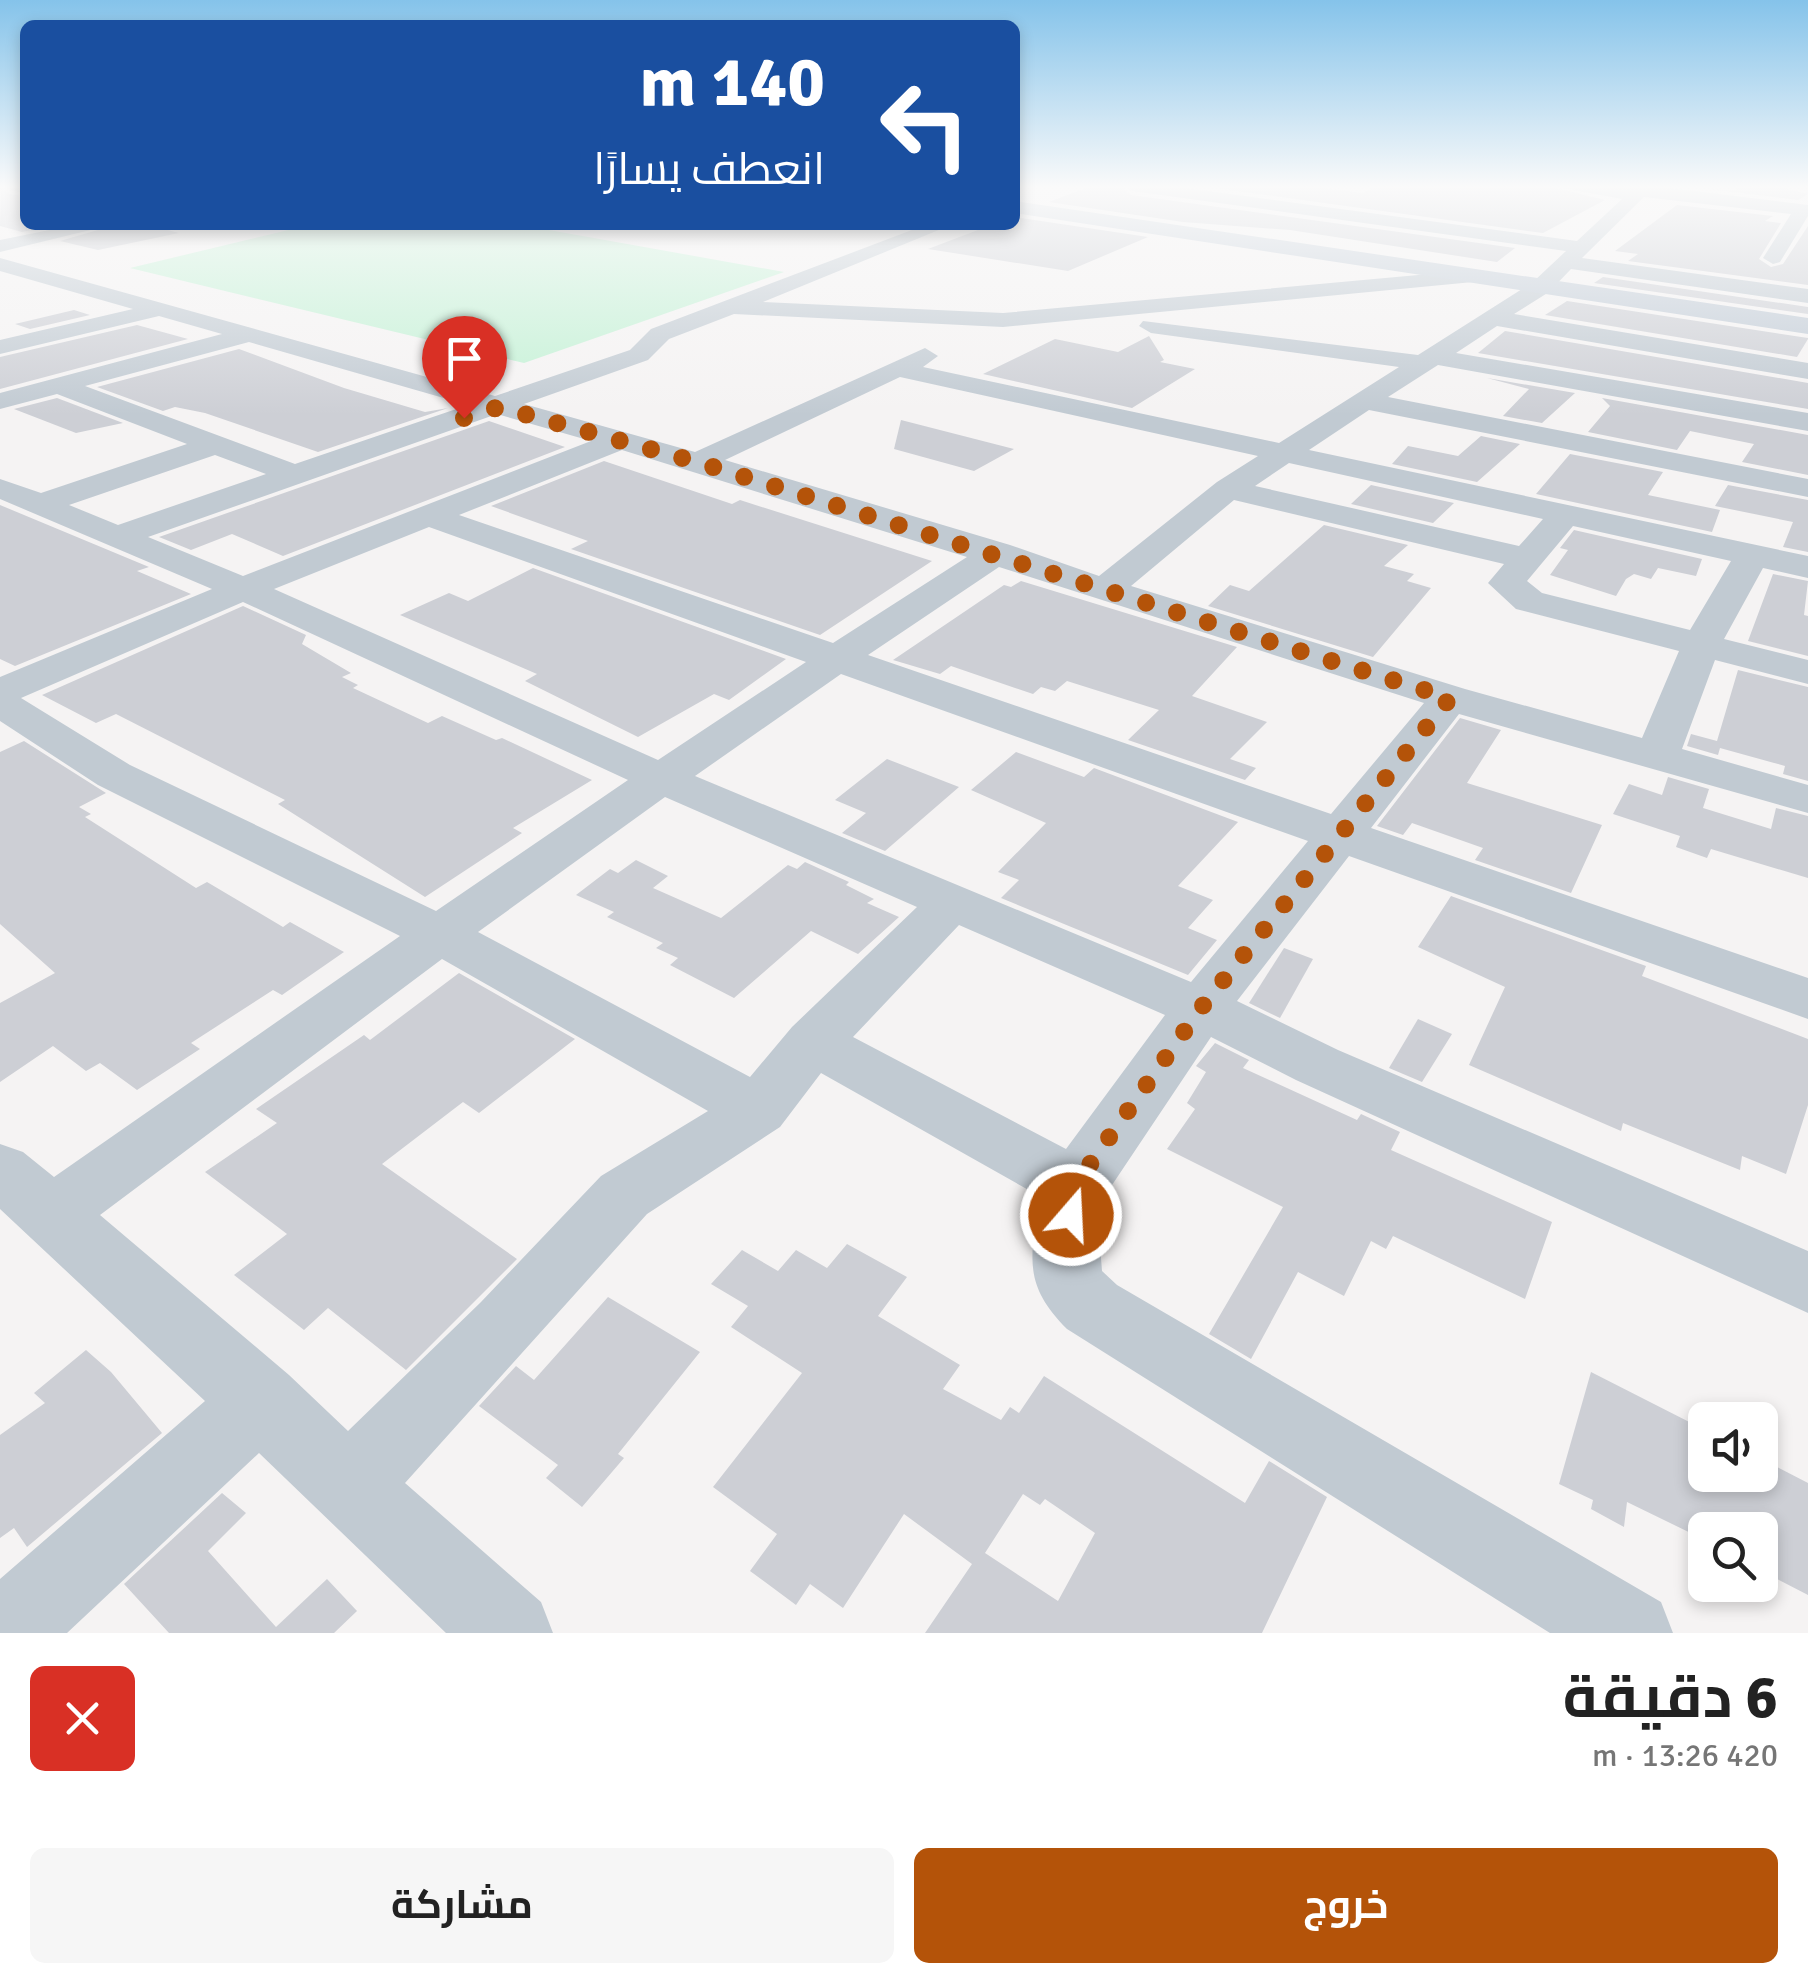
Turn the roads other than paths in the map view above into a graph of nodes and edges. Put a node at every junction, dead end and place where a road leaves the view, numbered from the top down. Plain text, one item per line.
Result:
1 (38, 262) edge
2 (848, 262) edge
3 (1383, 262) edge
4 (1563, 262) edge
5 (1683, 262) edge
6 (1473, 276) junction
7 (1541, 287) junction
8 (1808, 296) edge
9 (166, 308) junction
10 (732, 308) junction
11 (1058, 316) junction
12 (1494, 318) junction
13 (1003, 320) junction
14 (1808, 326) edge
15 (248, 335) junction
16 (0, 346) edge
17 (1427, 360) junction
18 (897, 369) junction
19 (1808, 371) edge
20 (57, 385) junction
21 (0, 401) edge
22 (1364, 401) junction
23 (499, 407) junction
24 (1808, 422) edge
25 (620, 440) junction
26 (214, 446) junction
27 (1282, 454) junction
28 (697, 462) junction
29 (293, 474) junction
30 (1808, 488) edge
31 (1228, 490) junction
32 (21, 496) edge
33 (1565, 515) junction
34 (430, 516) junction
35 (119, 536) junction
36 (998, 552) junction
37 (1752, 555) junction
38 (1528, 558) junction
39 (1808, 568) edge
40 (242, 589) junction
41 (1103, 590) junction
42 (1702, 644) junction
43 (834, 658) junction
44 (1808, 672) edge
45 (0, 692) edge
46 (1450, 698) junction
47 (0, 704) edge
48 (1658, 754) junction
49 (662, 778) junction
50 (1808, 800) edge
51 (1340, 833) junction
52 (951, 904) junction
53 (437, 933) junction
54 (1808, 999) edge
55 (1201, 1008) junction
56 (813, 1042) junction
57 (758, 1110) junction
58 (1076, 1184) junction
59 (26, 1192) edge
60 (1808, 1284) edge
61 (262, 1400) junction
62 (347, 1488) junction
63 (4, 1633) edge
64 (510, 1633) edge
65 (1630, 1633) edge

1 - 9 street
2 - 10 street
3 - 6 street
4 - 7 street
5 - 8 street
6 - 7 street
6 - 11 street
7 - 12 street
7 - 14 street
9 - 15 street
9 - 16 street
10 - 13 street
10 - 23 street
11 - 13 street
11 - 17 street
12 - 17 street
12 - 19 street
13 - 18 street
15 - 20 street
15 - 23 street
17 - 22 street
17 - 24 street
18 - 27 street
18 - 28 street
20 - 21 street
20 - 26 street
22 - 27 street
22 - 30 street
23 - 25 street
23 - 29 street
25 - 28 street
25 - 34 street
26 - 29 street
26 - 32 street
27 - 31 street
27 - 33 street
28 - 36 street
29 - 35 street
31 - 38 street
31 - 41 street
32 - 35 street
33 - 37 street
33 - 38 street
34 - 40 street
34 - 43 street
35 - 40 street
36 - 41 street
36 - 43 street
37 - 39 street
37 - 42 street
38 - 42 street
40 - 45 street
40 - 49 street
41 - 46 street
42 - 44 street
42 - 48 street
43 - 49 street
43 - 51 street
46 - 48 street
46 - 51 street
47 - 53 street
48 - 50 street
49 - 52 street
49 - 53 street
51 - 54 street
51 - 55 street
52 - 55 street
52 - 56 street
53 - 57 street
53 - 59 street
55 - 58 street
55 - 60 street
56 - 57 street
56 - 58 street
57 - 62 street
58 - 65 street
59 - 61 street
61 - 62 street
61 - 63 street
62 - 64 street

